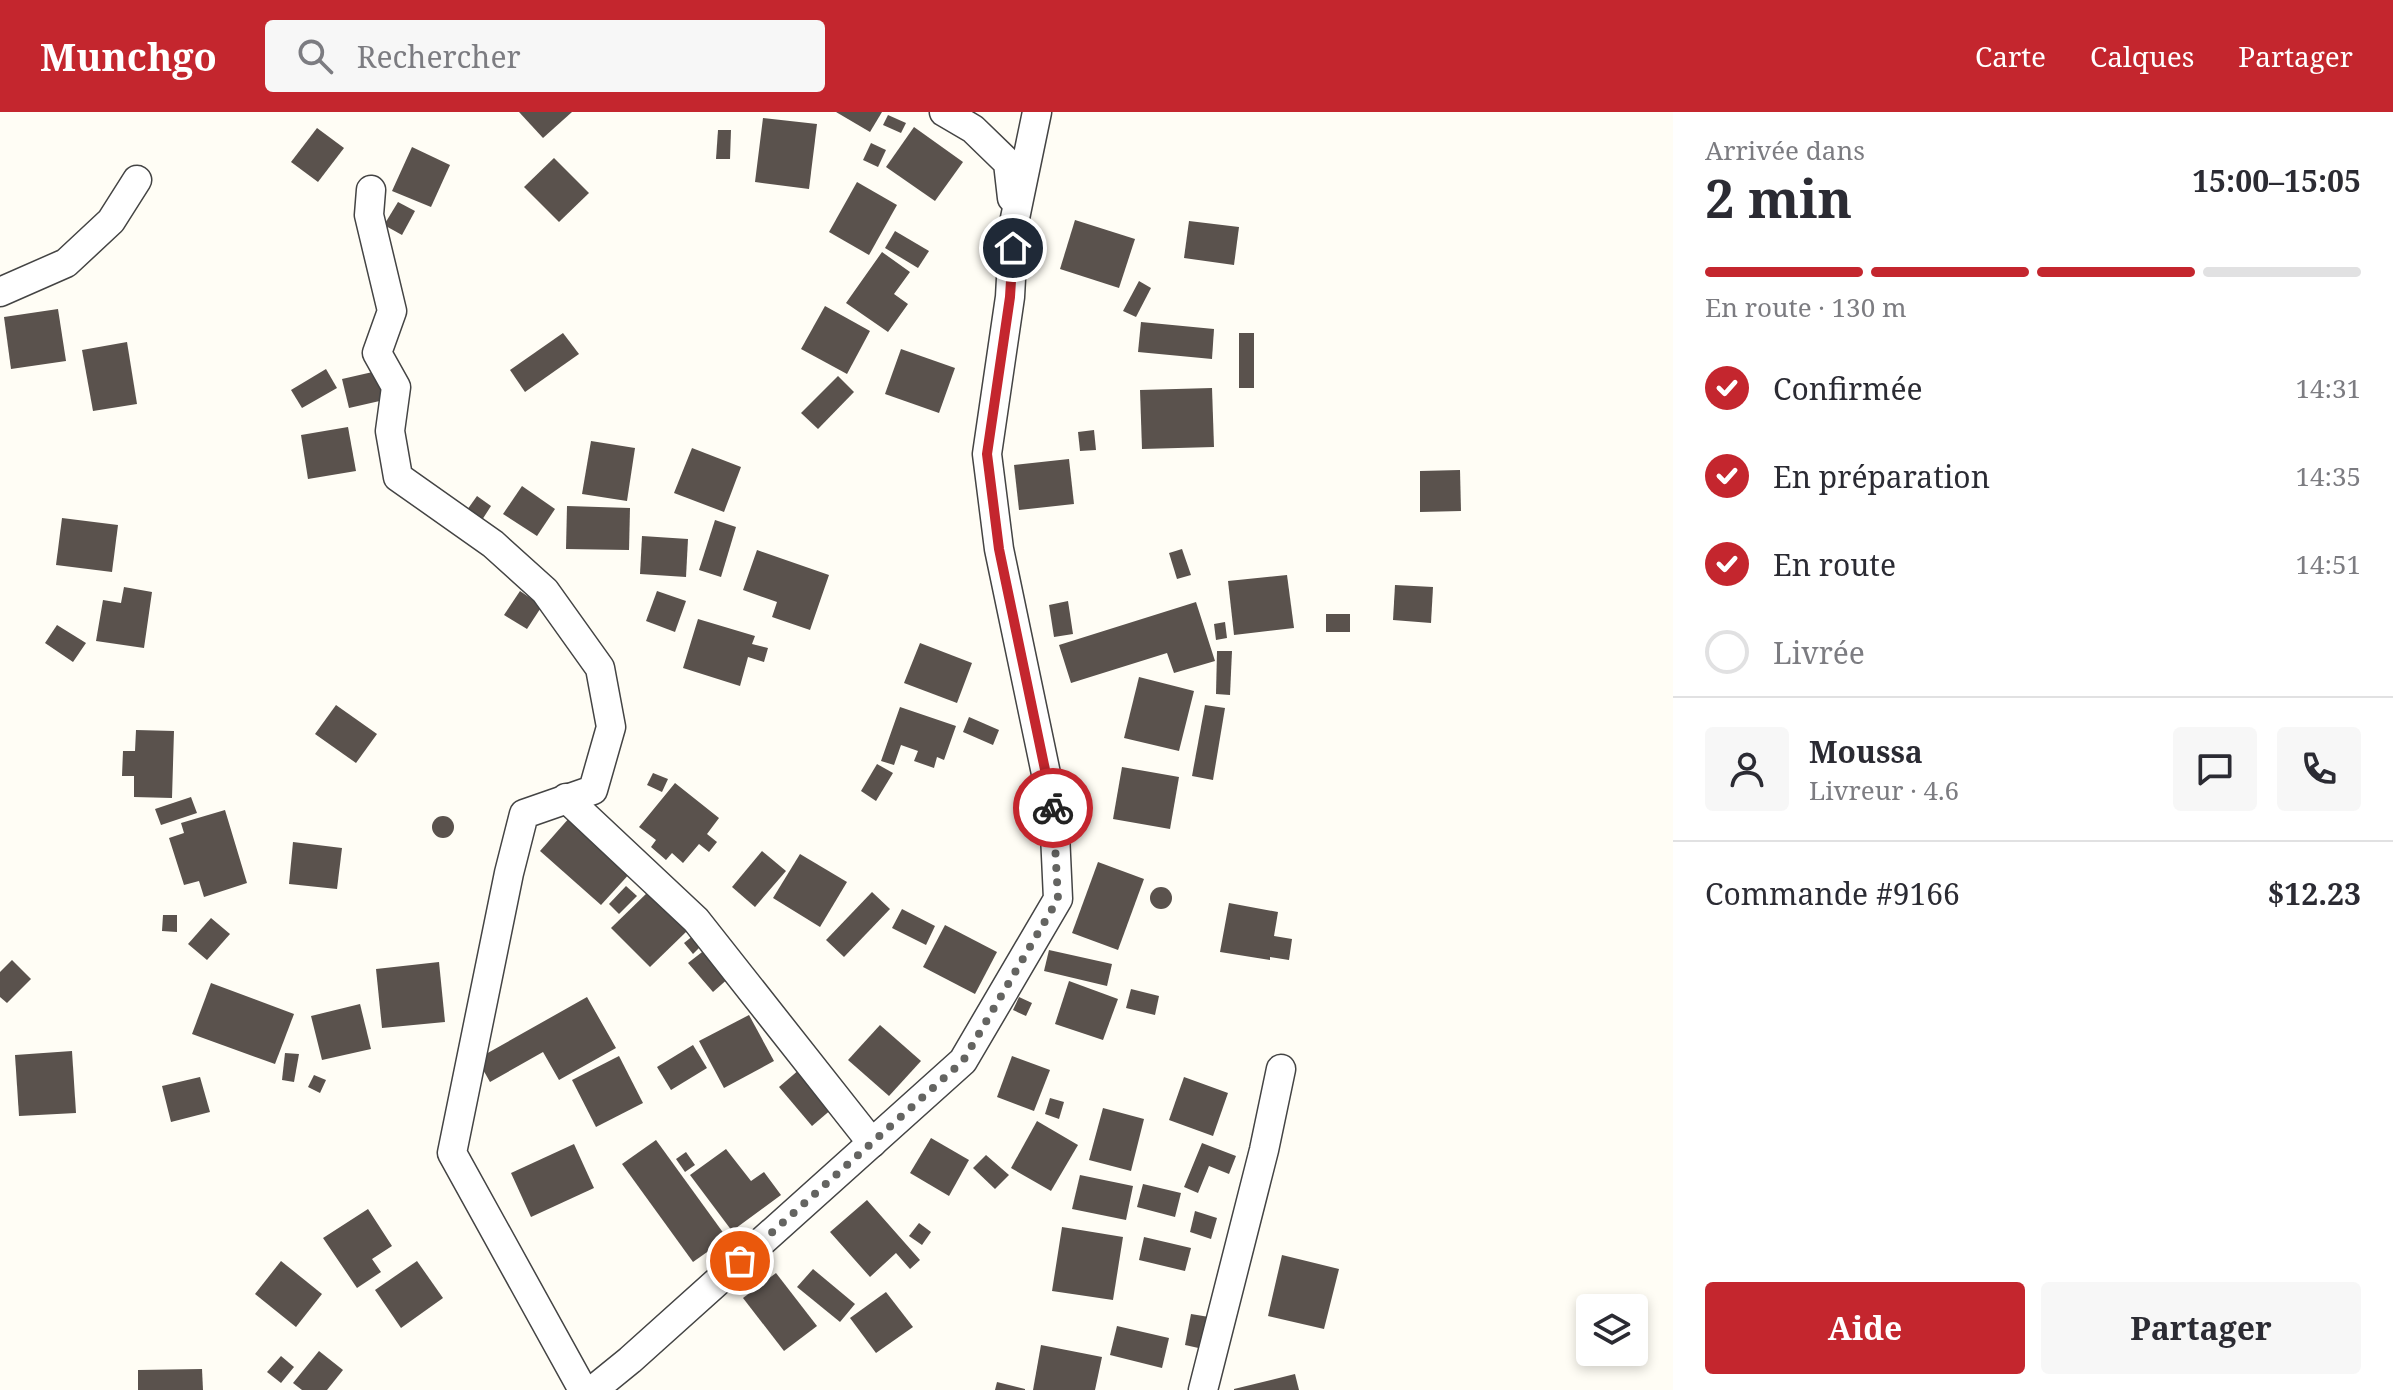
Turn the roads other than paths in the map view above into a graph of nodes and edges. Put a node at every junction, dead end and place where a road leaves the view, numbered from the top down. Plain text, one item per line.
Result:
1 (944, 112) edge
2 (1037, 112) edge
3 (137, 180) dead end
4 (371, 190) dead end
5 (1014, 223) junction
6 (0, 292) edge
7 (566, 798) junction
8 (1281, 1069) dead end
9 (872, 1143) junction
10 (583, 1390) edge
11 (593, 1390) edge
12 (1203, 1390) edge

1 - 5 street
2 - 5 street
3 - 6 street
4 - 7 street
5 - 9 street
7 - 9 street
7 - 10 street
8 - 12 street
9 - 11 street

